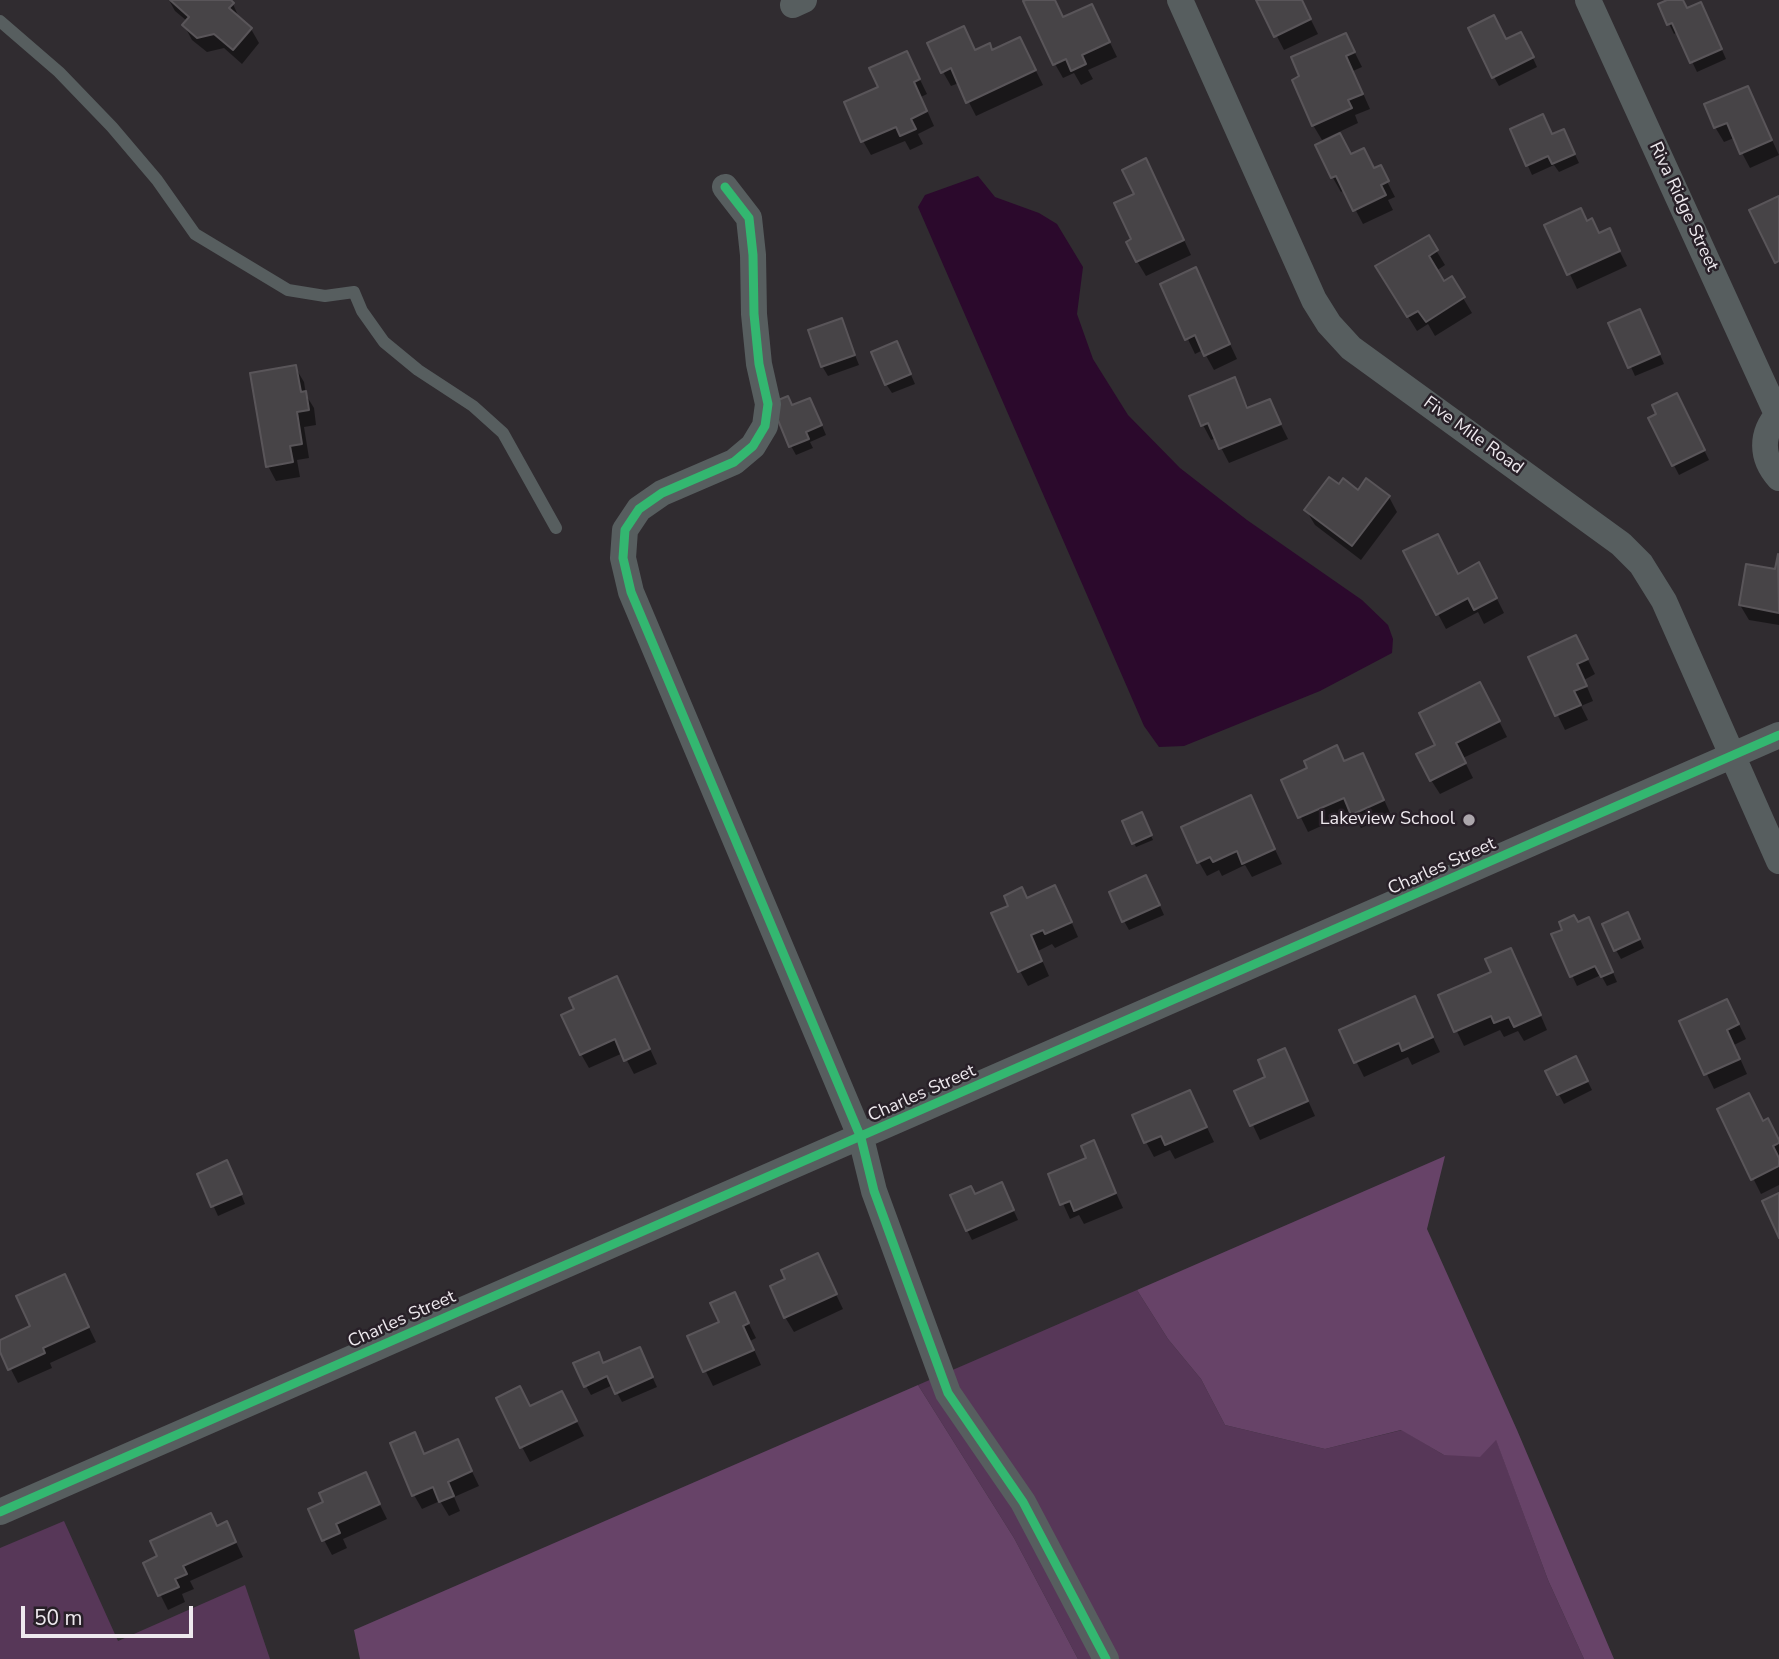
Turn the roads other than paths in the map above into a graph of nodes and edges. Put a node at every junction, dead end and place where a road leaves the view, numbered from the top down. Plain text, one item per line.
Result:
1 (1180, 0) edge
2 (1588, 0) edge
3 (0, 21) edge
4 (725, 187) dead end
5 (1778, 414) edge
6 (1779, 478) edge
7 (556, 528) dead end
8 (1779, 735) edge
9 (1732, 757) junction
10 (1779, 861) edge
11 (861, 1138) junction
12 (3, 1503) edge
13 (1106, 1659) edge

1 - 9 street, Five Mile Road
2 - 5 street, Riva Ridge Street
3 - 7 lane
4 - 11 street
5 - 6 street
8 - 9 street, Charles Street
9 - 10 street, Five Mile Road
9 - 11 street, Charles Street
11 - 12 street, Charles Street
11 - 13 street

